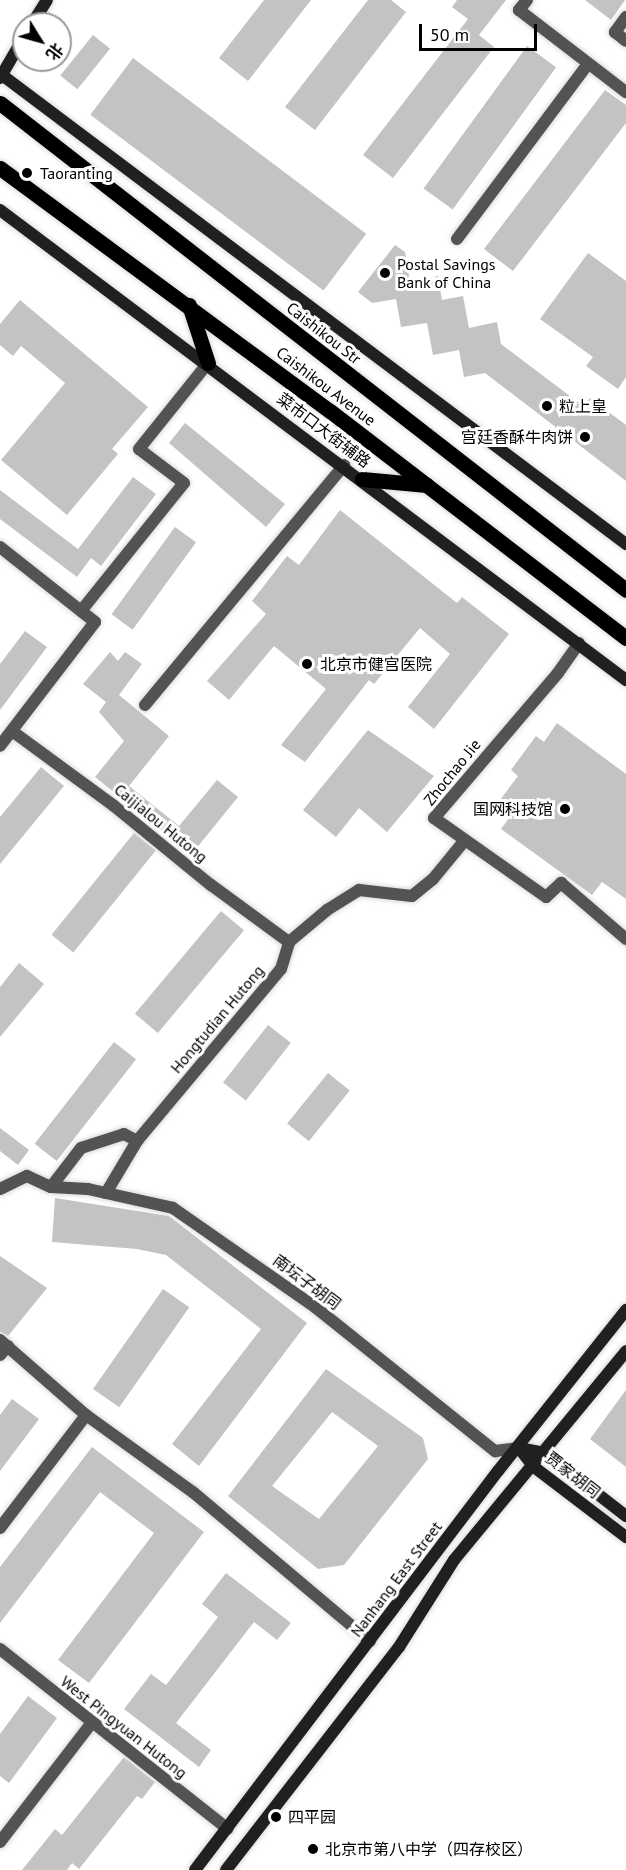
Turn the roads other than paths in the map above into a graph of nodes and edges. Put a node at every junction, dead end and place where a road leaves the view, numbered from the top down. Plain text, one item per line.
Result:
1 (527, 0) edge
2 (626, 17) edge
3 (626, 41) edge
4 (12, 58) edge
5 (588, 63) junction
6 (1, 77) edge
7 (626, 92) edge
8 (0, 104) edge
9 (0, 168) edge
10 (0, 210) edge
11 (456, 239) dead end
12 (189, 305) junction
13 (208, 363) junction
14 (344, 465) junction
15 (362, 479) junction
16 (428, 486) junction
17 (626, 544) edge
18 (0, 547) edge
19 (626, 590) edge
20 (81, 611) junction
21 (626, 638) edge
22 (579, 643) junction
23 (626, 680) edge
24 (146, 705) dead end
25 (12, 731) junction
26 (0, 746) edge
27 (465, 840) junction
28 (626, 939) edge
29 (289, 942) junction
30 (137, 1141) junction
31 (51, 1187) junction
32 (0, 1189) edge
33 (106, 1193) junction
34 (626, 1310) edge
35 (3, 1347) edge
36 (626, 1351) edge
37 (86, 1415) junction
38 (519, 1448) junction
39 (545, 1453) junction
40 (534, 1467) junction
41 (626, 1516) edge
42 (0, 1528) edge
43 (626, 1537) edge
44 (370, 1641) junction
45 (0, 1649) edge
46 (91, 1724) junction
47 (228, 1829) junction
48 (0, 1842) edge
49 (195, 1870) edge
50 (226, 1870) edge

1 - 5 street
2 - 3 street
4 - 6 street
5 - 7 street
5 - 11 street
6 - 17 street
8 - 19 main road, Caishikou Str
9 - 12 main road, Caishikou Avenue
10 - 13 street, 菜市口大街辅路
12 - 13 main road
12 - 16 main road, Caishikou Avenue
13 - 14 street, 菜市口大街辅路
13 - 20 street
14 - 15 street, 菜市口大街辅路
14 - 24 street
15 - 16 main road
15 - 22 street, 菜市口大街辅路
16 - 21 main road, Caishikou Avenue
18 - 20 street
20 - 25 street
22 - 23 street, 菜市口大街辅路
22 - 27 street, Zhochao Jie
25 - 26 street
25 - 29 street, Caijialou Hutong
27 - 28 street, Zhochao Jie
27 - 29 street
29 - 30 street, Hongtudian Hutong
30 - 31 street
30 - 33 street, Hongtudian Hutong
31 - 32 street, 南坛子胡同
31 - 33 street, 南坛子胡同
33 - 38 street, 南坛子胡同
34 - 38 street, Nanhang East Street
35 - 37 street
36 - 39 street
37 - 42 street
37 - 44 street
38 - 39 street, 贾家胡同
38 - 40 street, 贾家胡同
38 - 44 street, Nanhang East Street
39 - 40 street
39 - 41 street, 贾家胡同
40 - 43 street, 贾家胡同
40 - 50 street
44 - 47 street, Nanhang East Street
45 - 46 street, West Pingyuan Hutong
46 - 47 street, West Pingyuan Hutong
46 - 48 street
47 - 49 street, Nanhang East Street

